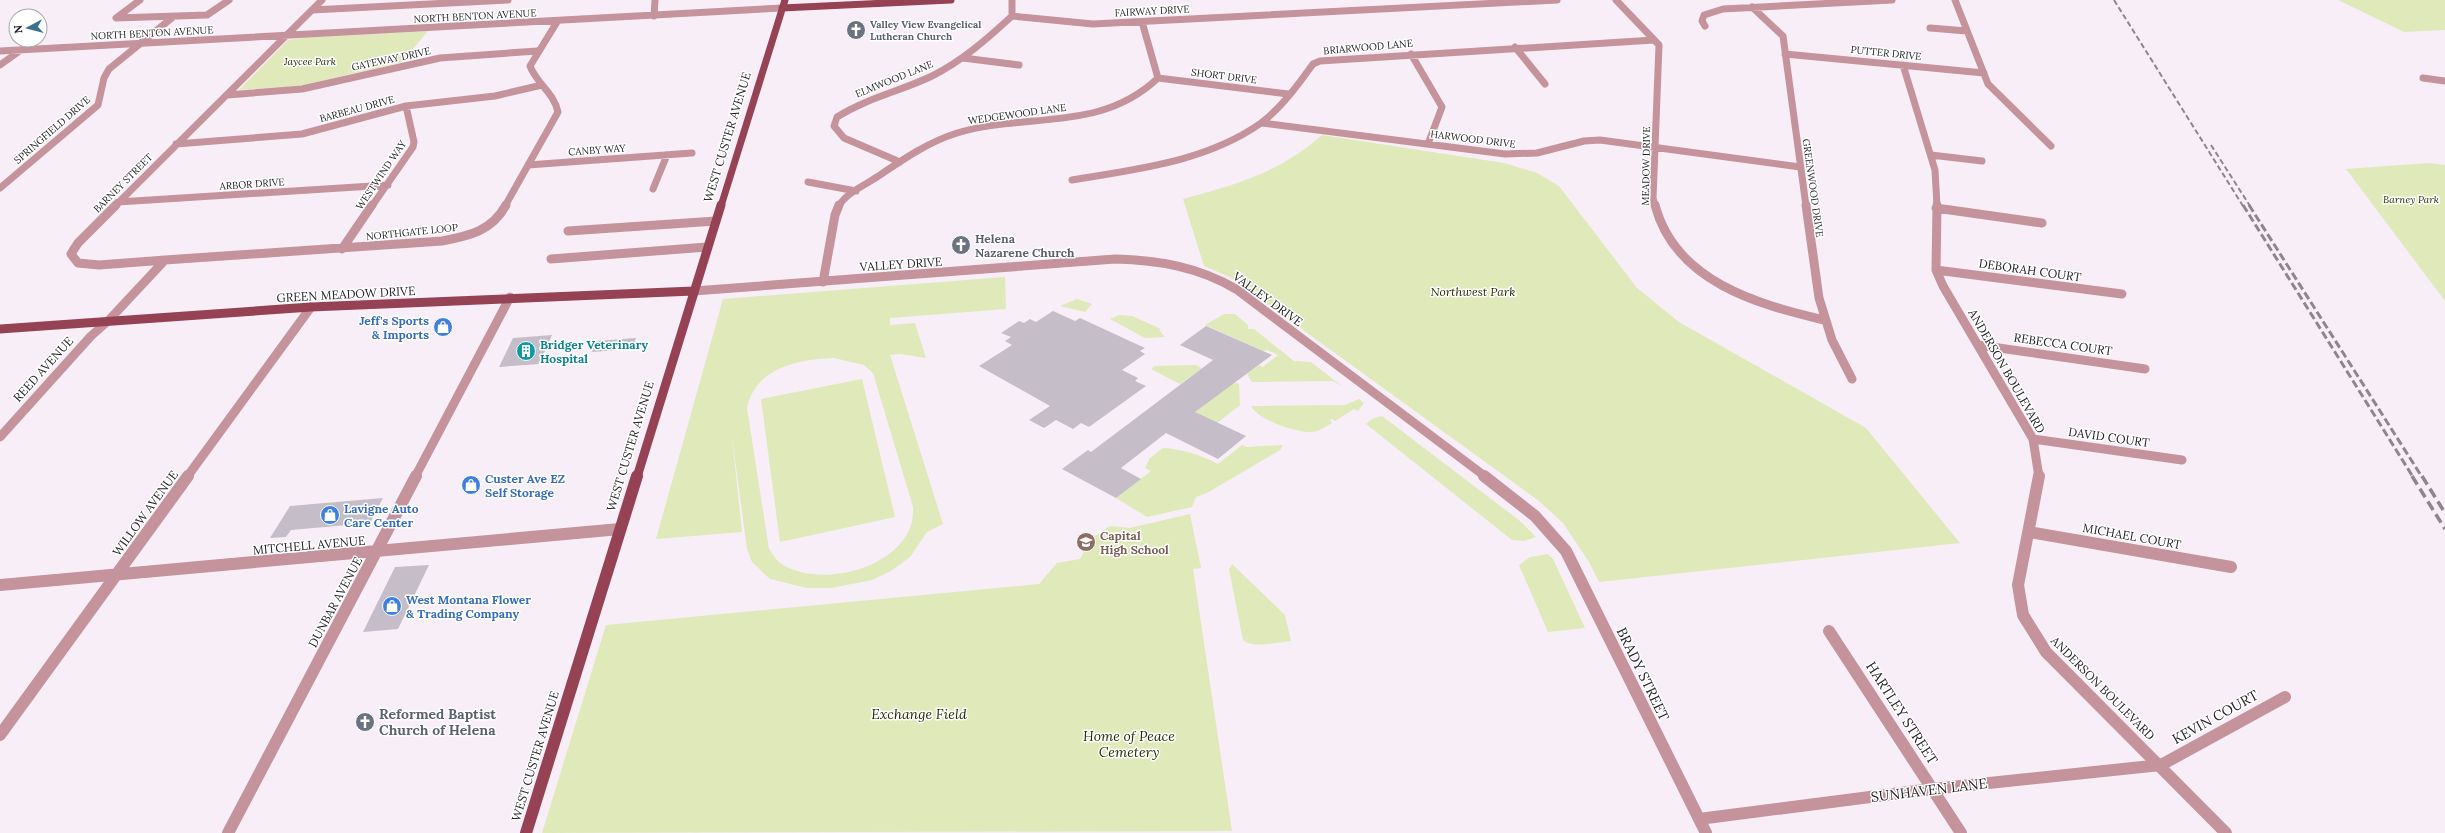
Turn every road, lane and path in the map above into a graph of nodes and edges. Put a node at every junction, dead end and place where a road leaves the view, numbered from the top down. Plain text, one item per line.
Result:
1 (140, 0) edge
2 (229, 0) edge
3 (322, 0) edge
4 (508, 0) edge
5 (655, 0) edge
6 (785, 0) edge
7 (951, 0) edge
8 (1012, 0) edge
9 (1557, 0) edge
10 (1616, 0) edge
11 (1892, 0) edge
12 (1956, 0) edge
13 (435, 2) edge
14 (1752, 7) junction
15 (782, 8) junction
16 (312, 10) junction
17 (173, 16) junction
18 (654, 16) junction
19 (1012, 16) junction
20 (557, 22) junction
21 (1142, 22) junction
22 (1705, 26) dead end
23 (1930, 28) dead end
24 (1968, 31) junction
25 (286, 36) junction
26 (1654, 40) junction
27 (142, 44) junction
28 (1515, 47) junction
29 (21, 50) junction
30 (0, 51) edge
31 (537, 51) junction
32 (1411, 54) junction
33 (1786, 54) junction
34 (963, 58) junction
35 (0, 65) edge
36 (1019, 65) dead end
37 (1903, 65) junction
38 (1984, 73) junction
39 (1158, 78) junction
40 (2423, 78) dead end
41 (2445, 80) edge
42 (1545, 84) dead end
43 (542, 85) junction
44 (1288, 94) junction
45 (227, 95) junction
46 (406, 106) junction
47 (1262, 123) junction
48 (176, 144) junction
49 (1428, 144) junction
50 (2051, 146) dead end
51 (1656, 147) junction
52 (692, 153) dead end
53 (667, 155) junction
54 (1931, 155) junction
55 (1982, 161) dead end
56 (900, 162) junction
57 (528, 166) junction
58 (1800, 167) junction
59 (1072, 180) dead end
60 (808, 182) dead end
61 (388, 185) junction
62 (0, 188) edge
63 (653, 189) dead end
64 (856, 191) junction
65 (118, 202) junction
66 (1936, 208) junction
67 (716, 221) junction
68 (2042, 223) dead end
69 (568, 231) dead end
70 (707, 248) junction
71 (342, 249) junction
72 (550, 259) dead end
73 (165, 260) junction
74 (1936, 270) junction
75 (823, 282) junction
76 (694, 291) junction
77 (2122, 294) dead end
78 (510, 297) junction
79 (311, 307) junction
80 (1824, 320) junction
81 (108, 321) junction
82 (0, 329) edge
83 (1978, 345) junction
84 (2145, 369) dead end
85 (1852, 379) dead end
86 (0, 436) edge
87 (2033, 439) junction
88 (2182, 460) dead end
89 (620, 529) junction
90 (1551, 530) joint
91 (2029, 532) junction
92 (376, 552) junction
93 (2231, 567) dead end
94 (116, 575) junction
95 (0, 585) edge
96 (1829, 630) dead end
97 (2285, 697) dead end
98 (0, 735) edge
99 (2161, 765) junction
100 (1932, 789) junction
101 (1699, 819) junction
102 (228, 833) edge
103 (526, 833) edge
104 (1706, 833) edge
105 (1961, 833) edge
106 (2226, 833) edge

1 - 17 street
2 - 17 street
3 - 16 street, BARNEY STREET
4 - 13 street
5 - 18 street
6 - 15 main road, WEST CUSTER AVENUE
7 - 15 main road, NORTH BENTON AVENUE
8 - 19 street
9 - 21 street, FAIRWAY DRIVE
10 - 26 street, MEADOW DRIVE
11 - 14 street
12 - 24 street
13 - 16 street
14 - 22 street
14 - 33 street, GREENWOOD DRIVE
15 - 18 street, NORTH BENTON AVENUE
15 - 67 main road, WEST CUSTER AVENUE
16 - 25 street, BARNEY STREET
17 - 27 street, SPRINGFIELD DRIVE
18 - 20 street, NORTH BENTON AVENUE
19 - 21 street, FAIRWAY DRIVE
19 - 34 street, ELMWOOD LANE
20 - 25 street, NORTH BENTON AVENUE
20 - 31 street, NORTHGATE LOOP
21 - 39 street
23 - 24 street
24 - 38 street
25 - 27 street, NORTH BENTON AVENUE
25 - 45 street, BARNEY STREET
26 - 28 street, BRIARWOOD LANE
26 - 51 street, MEADOW DRIVE
27 - 29 street, NORTH BENTON AVENUE
27 - 62 street, SPRINGFIELD DRIVE
28 - 32 street, BRIARWOOD LANE
28 - 42 street
29 - 30 street, NORTH BENTON AVENUE
29 - 35 street
31 - 43 street, NORTHGATE LOOP
31 - 45 street, GATEWAY DRIVE
32 - 44 street, BRIARWOOD LANE
32 - 49 street
33 - 37 street, PUTTER DRIVE
33 - 58 street, GREENWOOD DRIVE
34 - 36 street
34 - 56 street, ELMWOOD LANE
37 - 38 street, PUTTER DRIVE
37 - 54 street, ANDERSON BOULEVARD
38 - 50 street
39 - 44 street, SHORT DRIVE
39 - 56 street, WEDGEWOOD LANE
40 - 41 street
43 - 46 street, BARBEAU DRIVE
43 - 57 street, NORTHGATE LOOP
44 - 47 street, BRIARWOOD LANE
45 - 48 street, BARNEY STREET
46 - 48 street, BARBEAU DRIVE
46 - 61 street, WESTWIND WAY
47 - 49 street, HARWOOD DRIVE
47 - 59 street, BRIARWOOD LANE
48 - 65 street, BARNEY STREET
49 - 51 street, HARWOOD DRIVE
51 - 58 street, HARWOOD DRIVE
51 - 80 street, MEADOW DRIVE
52 - 53 street, CANBY WAY
53 - 57 street, CANBY WAY
53 - 63 street
54 - 55 street
54 - 66 street, ANDERSON BOULEVARD
56 - 64 street, WEDGEWOOD LANE
57 - 71 street, NORTHGATE LOOP
58 - 80 street, GREENWOOD DRIVE
60 - 64 street
61 - 65 street, ARBOR DRIVE
61 - 71 street, WESTWIND WAY
64 - 75 street, WEDGEWOOD LANE
65 - 73 street, BARNEY STREET
66 - 68 street
66 - 74 street, ANDERSON BOULEVARD
67 - 69 street
67 - 70 main road, WEST CUSTER AVENUE
70 - 72 street
70 - 76 main road, WEST CUSTER AVENUE
71 - 73 street, NORTHGATE LOOP
73 - 81 street
74 - 77 street, DEBORAH COURT
74 - 83 street, ANDERSON BOULEVARD
75 - 76 street, VALLEY DRIVE
75 - 90 street, VALLEY DRIVE
76 - 78 main road, GREEN MEADOW DRIVE
76 - 89 main road, WEST CUSTER AVENUE
78 - 79 main road, GREEN MEADOW DRIVE
78 - 92 street, DUNBAR AVENUE
79 - 81 main road, GREEN MEADOW DRIVE
79 - 94 street, WILLOW AVENUE
80 - 85 street, GREENWOOD DRIVE
81 - 82 main road, GREEN MEADOW DRIVE
81 - 86 street, REED AVENUE
83 - 84 street, REBECCA COURT
83 - 87 street, ANDERSON BOULEVARD
87 - 88 street, DAVID COURT
87 - 91 street, ANDERSON BOULEVARD
89 - 92 street, MITCHELL AVENUE
89 - 103 main road, WEST CUSTER AVENUE
90 - 101 street, BRADY STREET
91 - 93 street, MICHAEL COURT
91 - 99 street, ANDERSON BOULEVARD
92 - 94 street, MITCHELL AVENUE
92 - 102 street, DUNBAR AVENUE
94 - 95 street, MITCHELL AVENUE
94 - 98 street, WILLOW AVENUE
96 - 100 street, HARTLEY STREET
97 - 99 street, KEVIN COURT
99 - 100 street, SUNHAVEN LANE
99 - 106 street, ANDERSON BOULEVARD
100 - 101 street, SUNHAVEN LANE
100 - 105 street, HARTLEY STREET
101 - 104 street, BRADY STREET

